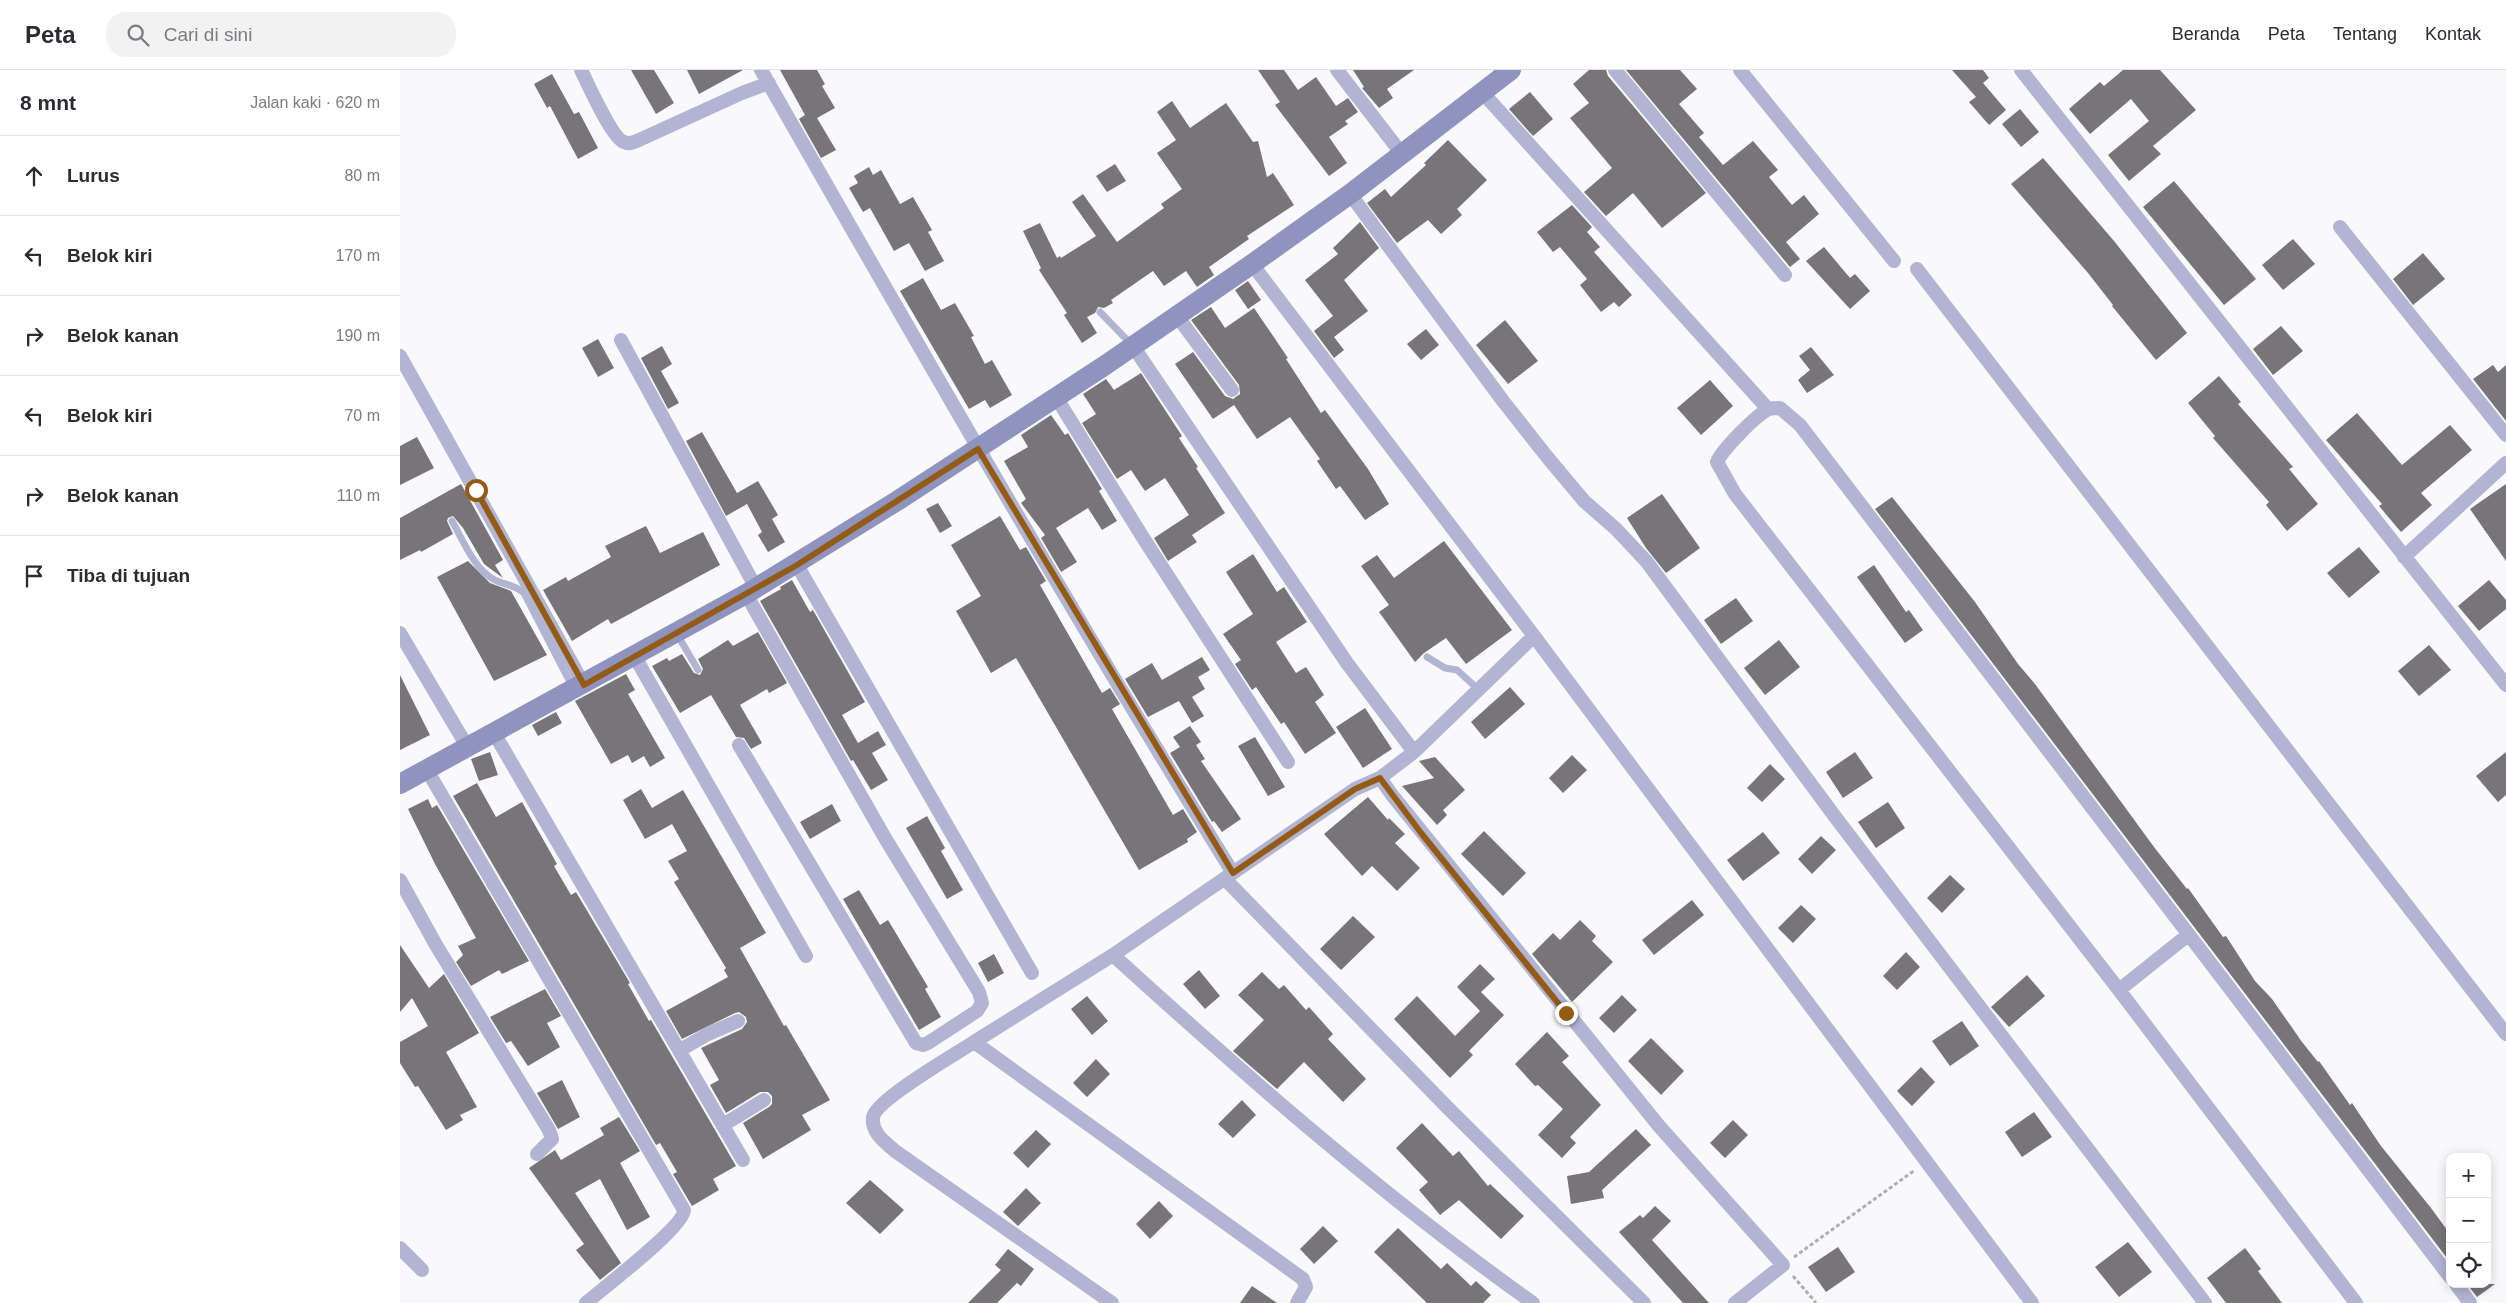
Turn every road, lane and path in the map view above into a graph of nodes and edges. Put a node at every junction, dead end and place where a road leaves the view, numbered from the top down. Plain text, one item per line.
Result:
1 (581, 70) edge
2 (761, 70) edge
3 (1337, 70) edge
4 (1511, 70) edge
5 (1615, 70) edge
6 (1740, 70) edge
7 (2021, 70) edge
8 (769, 84) junction
9 (1482, 92) junction
10 (1402, 154) junction
11 (1350, 194) junction
12 (2340, 227) dead end
13 (1894, 261) dead end
14 (1252, 264) junction
15 (1916, 268) dead end
16 (1784, 274) dead end
17 (1100, 312) dead end
18 (1177, 316) junction
19 (621, 340) dead end
20 (1133, 346) junction
21 (400, 356) edge
22 (1232, 390) dead end
23 (1056, 397) junction
24 (1768, 410) junction
25 (2506, 435) edge
26 (978, 449) junction
27 (2506, 463) edge
28 (452, 521) dead end
29 (2404, 557) junction
30 (797, 565) junction
31 (751, 591) junction
32 (400, 633) edge
33 (676, 633) junction
34 (1534, 636) junction
35 (634, 657) junction
36 (1427, 657) dead end
37 (698, 670) dead end
38 (2506, 685) edge
39 (579, 688) junction
40 (1479, 690) junction
41 (494, 733) junction
42 (739, 745) dead end
43 (468, 748) junction
44 (1414, 752) junction
45 (1288, 762) dead end
46 (427, 770) junction
47 (1380, 778) junction
48 (400, 784) edge
49 (1229, 876) junction
50 (400, 880) edge
51 (2188, 935) junction
52 (1113, 955) junction
53 (806, 956) dead end
54 (1032, 973) dead end
55 (2118, 990) junction
56 (738, 1021) dead end
57 (2506, 1034) edge
58 (974, 1042) junction
59 (680, 1050) junction
60 (764, 1100) dead end
61 (723, 1125) junction
62 (537, 1154) dead end
63 (744, 1160) dead end
64 (1928, 1160) junction
65 (400, 1248) edge
66 (1783, 1265) junction
67 (422, 1270) dead end
68 (2446, 1272) edge
69 (2459, 1288) edge
70 (586, 1303) edge
71 (1112, 1303) edge
72 (1297, 1303) edge
73 (1533, 1303) edge
74 (1644, 1303) edge
75 (1735, 1303) edge
76 (1816, 1303) edge
77 (2032, 1303) edge
78 (2205, 1303) edge
79 (2356, 1303) edge
80 (2470, 1303) edge

1 - 8 street
2 - 8 street
3 - 10 street
4 - 9 street
5 - 16 street
6 - 13 street
7 - 29 street
8 - 26 street
9 - 10 street
9 - 24 street
10 - 11 street
11 - 14 street
11 - 78 street
12 - 25 street
14 - 18 street
14 - 34 street
15 - 57 street
17 - 20 lane
18 - 20 street
18 - 22 street
19 - 31 street
20 - 23 street
20 - 44 street
21 - 39 street
23 - 26 street
23 - 45 street
24 - 51 street
24 - 55 street
26 - 30 street
26 - 49 street
27 - 29 street
28 - 39 lane
29 - 38 street
30 - 31 street
30 - 54 street
31 - 33 street
31 - 42 street
32 - 43 street
33 - 35 street
33 - 37 lane
34 - 40 street
34 - 64 street
35 - 39 street
35 - 53 street
36 - 40 lane
39 - 41 street
40 - 44 street
41 - 43 street
41 - 59 street
43 - 46 street
44 - 47 street
46 - 48 street
46 - 70 street
47 - 49 street
47 - 66 street
49 - 52 street
49 - 74 street
50 - 62 street
51 - 55 street
51 - 68 street
52 - 58 street
52 - 73 street
55 - 79 street
56 - 59 street
58 - 71 street
58 - 72 street
59 - 61 street
60 - 61 street
61 - 63 street
64 - 66 path
64 - 77 street
65 - 67 street
66 - 75 street
66 - 76 path
69 - 80 street

